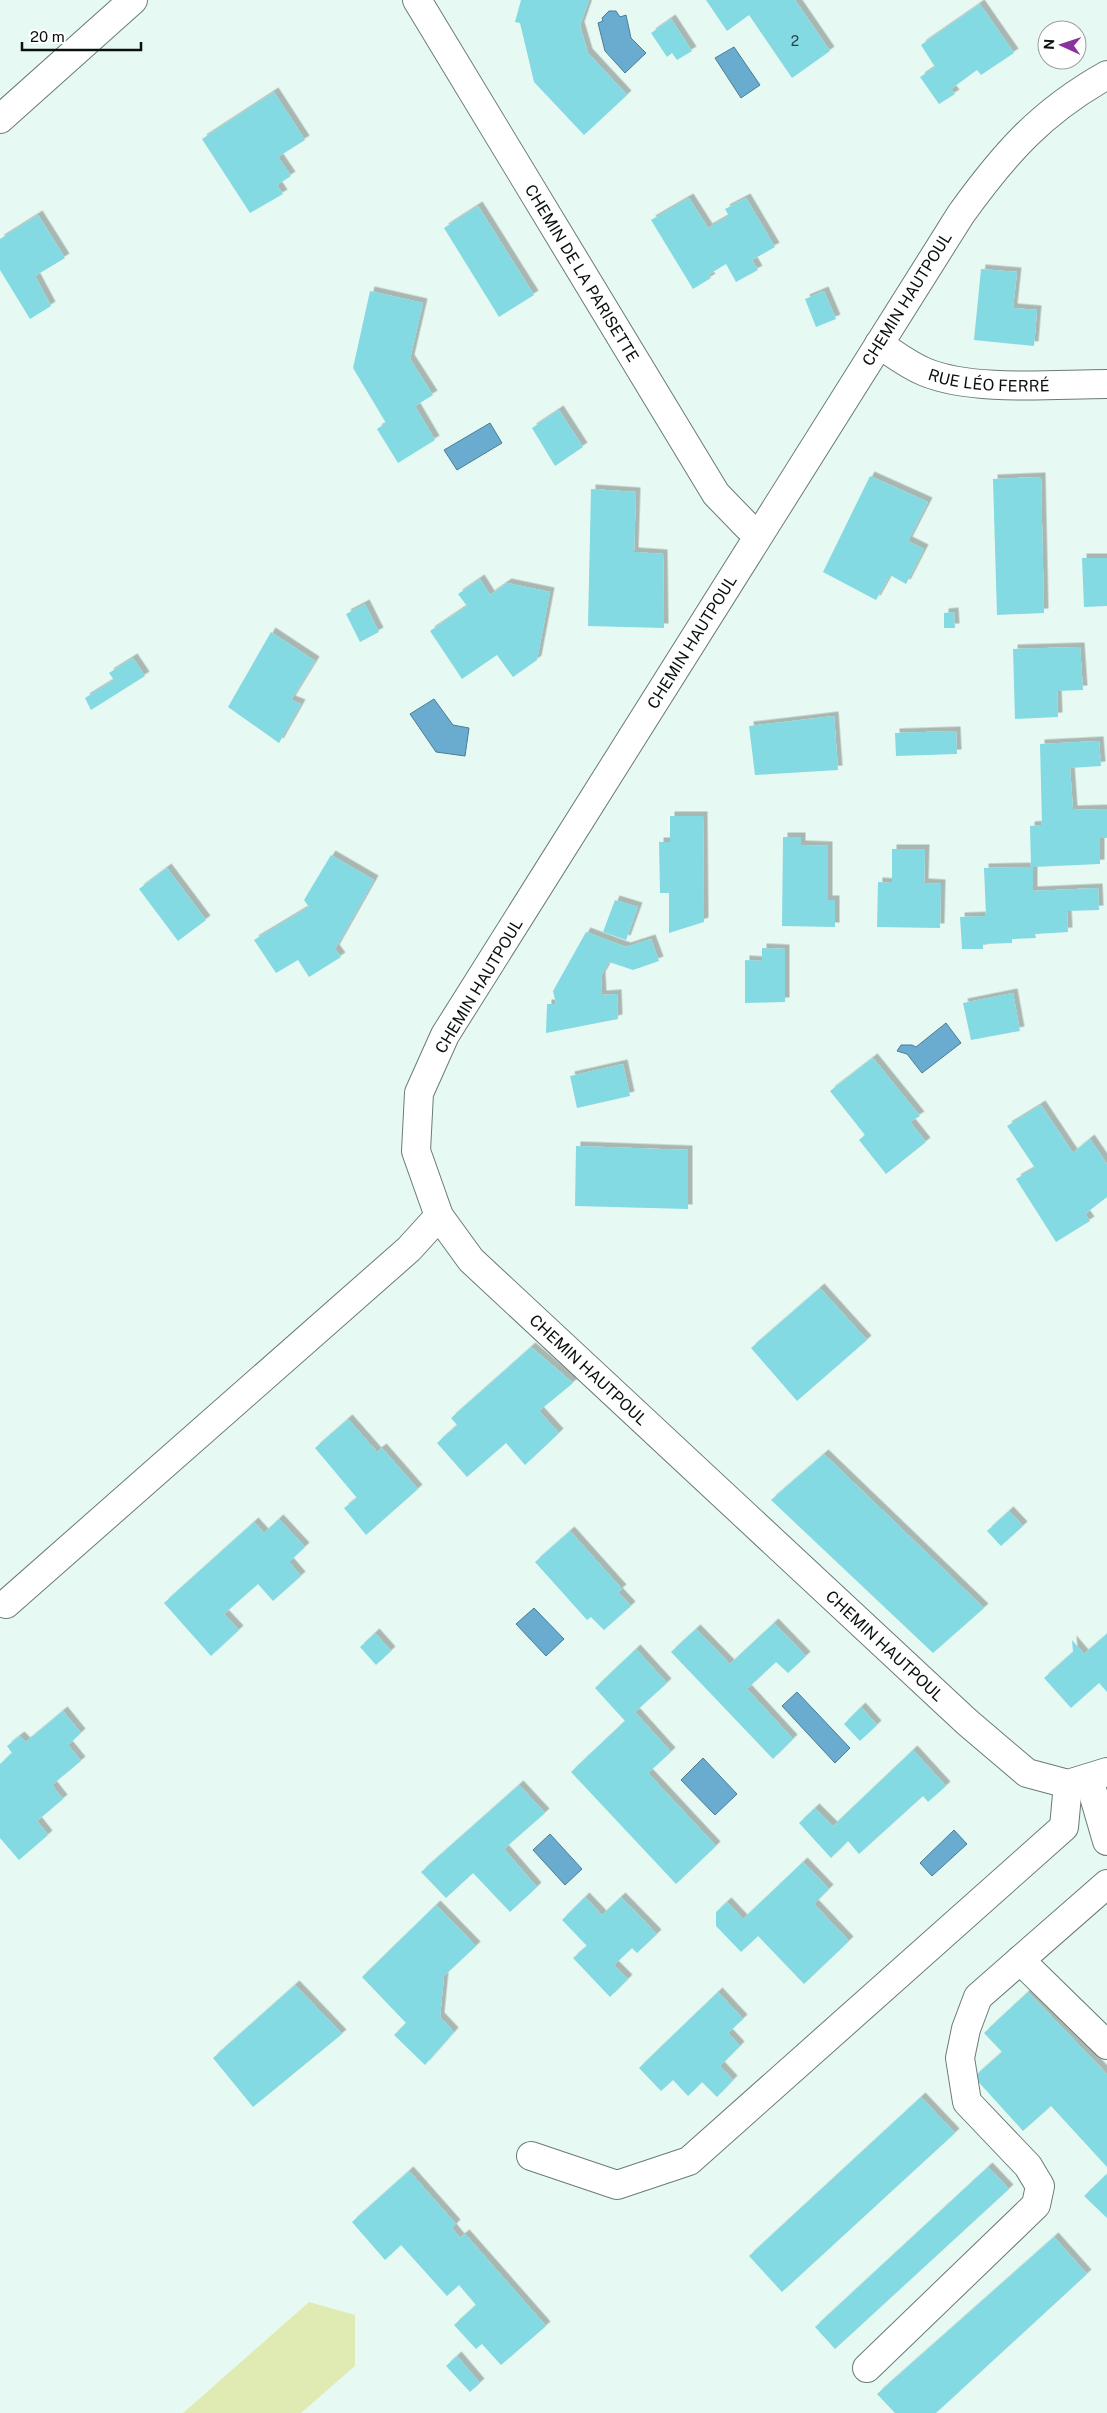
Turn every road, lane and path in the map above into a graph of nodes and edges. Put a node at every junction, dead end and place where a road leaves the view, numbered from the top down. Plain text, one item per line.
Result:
1 (133, 0) edge
2 (417, 0) edge
3 (1107, 75) edge
4 (0, 119) edge
5 (879, 344) junction
6 (1107, 384) edge
7 (760, 533) junction
8 (439, 1216) junction
9 (6, 1604) dead end
10 (1088, 1778) edge
11 (1107, 1841) edge
12 (1107, 1884) edge
13 (1020, 1960) junction
14 (1107, 2044) edge
15 (531, 2156) dead end
16 (867, 2368) dead end

1 - 4 street
2 - 7 street, CHEMIN DE LA PARISETTE
3 - 5 street, CHEMIN HAUTPOUL
5 - 6 street, RUE LÉO FERRÉ
5 - 7 street, CHEMIN HAUTPOUL
7 - 8 street, CHEMIN HAUTPOUL
8 - 9 street
8 - 10 street, CHEMIN HAUTPOUL
10 - 11 street
10 - 15 street
12 - 13 street
13 - 14 street
13 - 16 street

